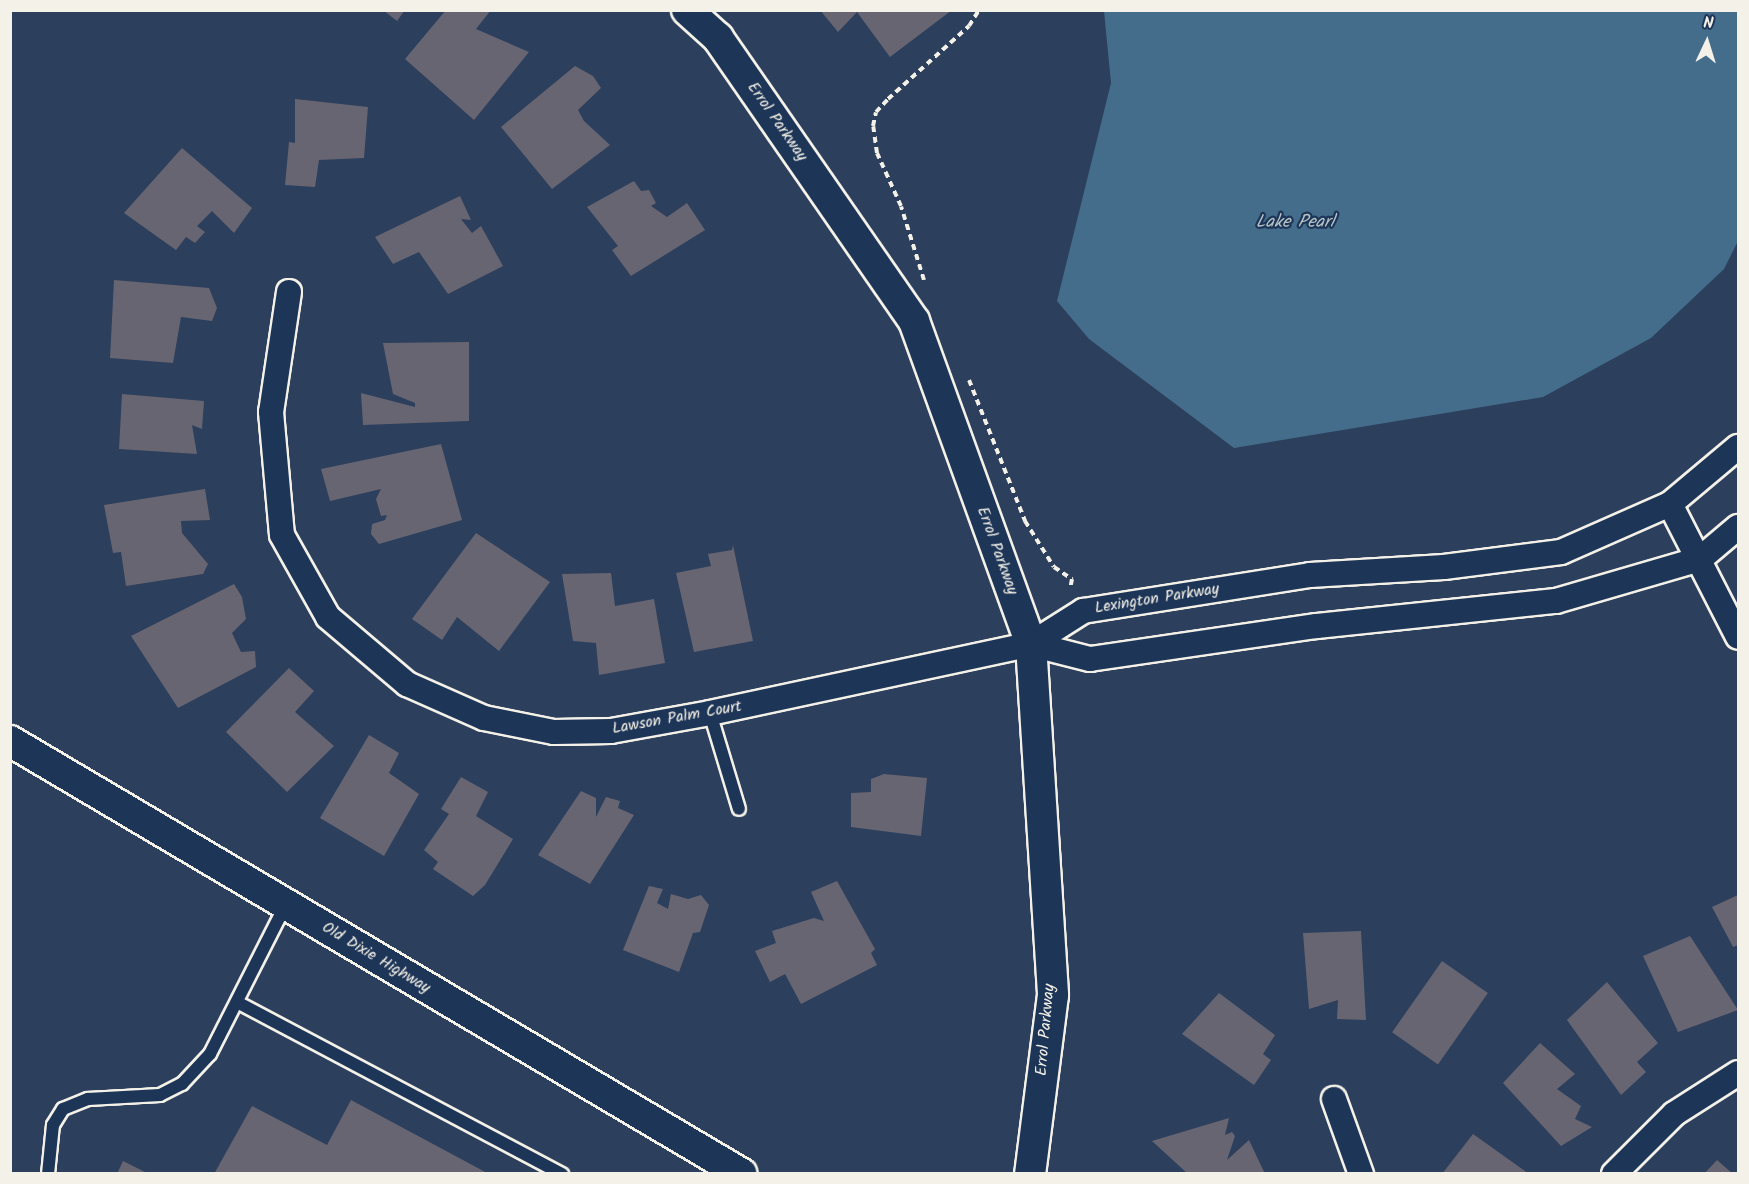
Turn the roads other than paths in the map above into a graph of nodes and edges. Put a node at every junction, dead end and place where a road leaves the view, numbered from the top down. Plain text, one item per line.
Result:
1 (687, 10) edge
2 (289, 292) dead end
3 (1738, 447) edge
4 (1671, 504) junction
5 (1738, 527) edge
6 (1700, 559) junction
7 (1738, 637) edge
8 (1031, 644) junction
9 (711, 713) junction
10 (10, 741) edge
11 (739, 809) dead end
12 (286, 904) junction
13 (237, 1002) junction
14 (1738, 1073) edge
15 (1334, 1099) dead end
16 (48, 1173) edge
17 (562, 1173) edge
18 (742, 1173) edge
19 (1030, 1173) edge
20 (1361, 1173) edge
21 (1614, 1173) edge

1 - 8 street, Errol Parkway
2 - 9 street, Lawson Palm Court
3 - 4 street, Lexington Parkway
4 - 6 street
4 - 8 street, Lexington Parkway
5 - 6 street
6 - 7 street
6 - 8 street
8 - 9 street, Lawson Palm Court
8 - 19 street, Errol Parkway
9 - 11 lane
10 - 12 street, Old Dixie Highway
12 - 13 lane
12 - 18 street, Old Dixie Highway
13 - 16 lane
13 - 17 lane
14 - 21 street
15 - 20 street

